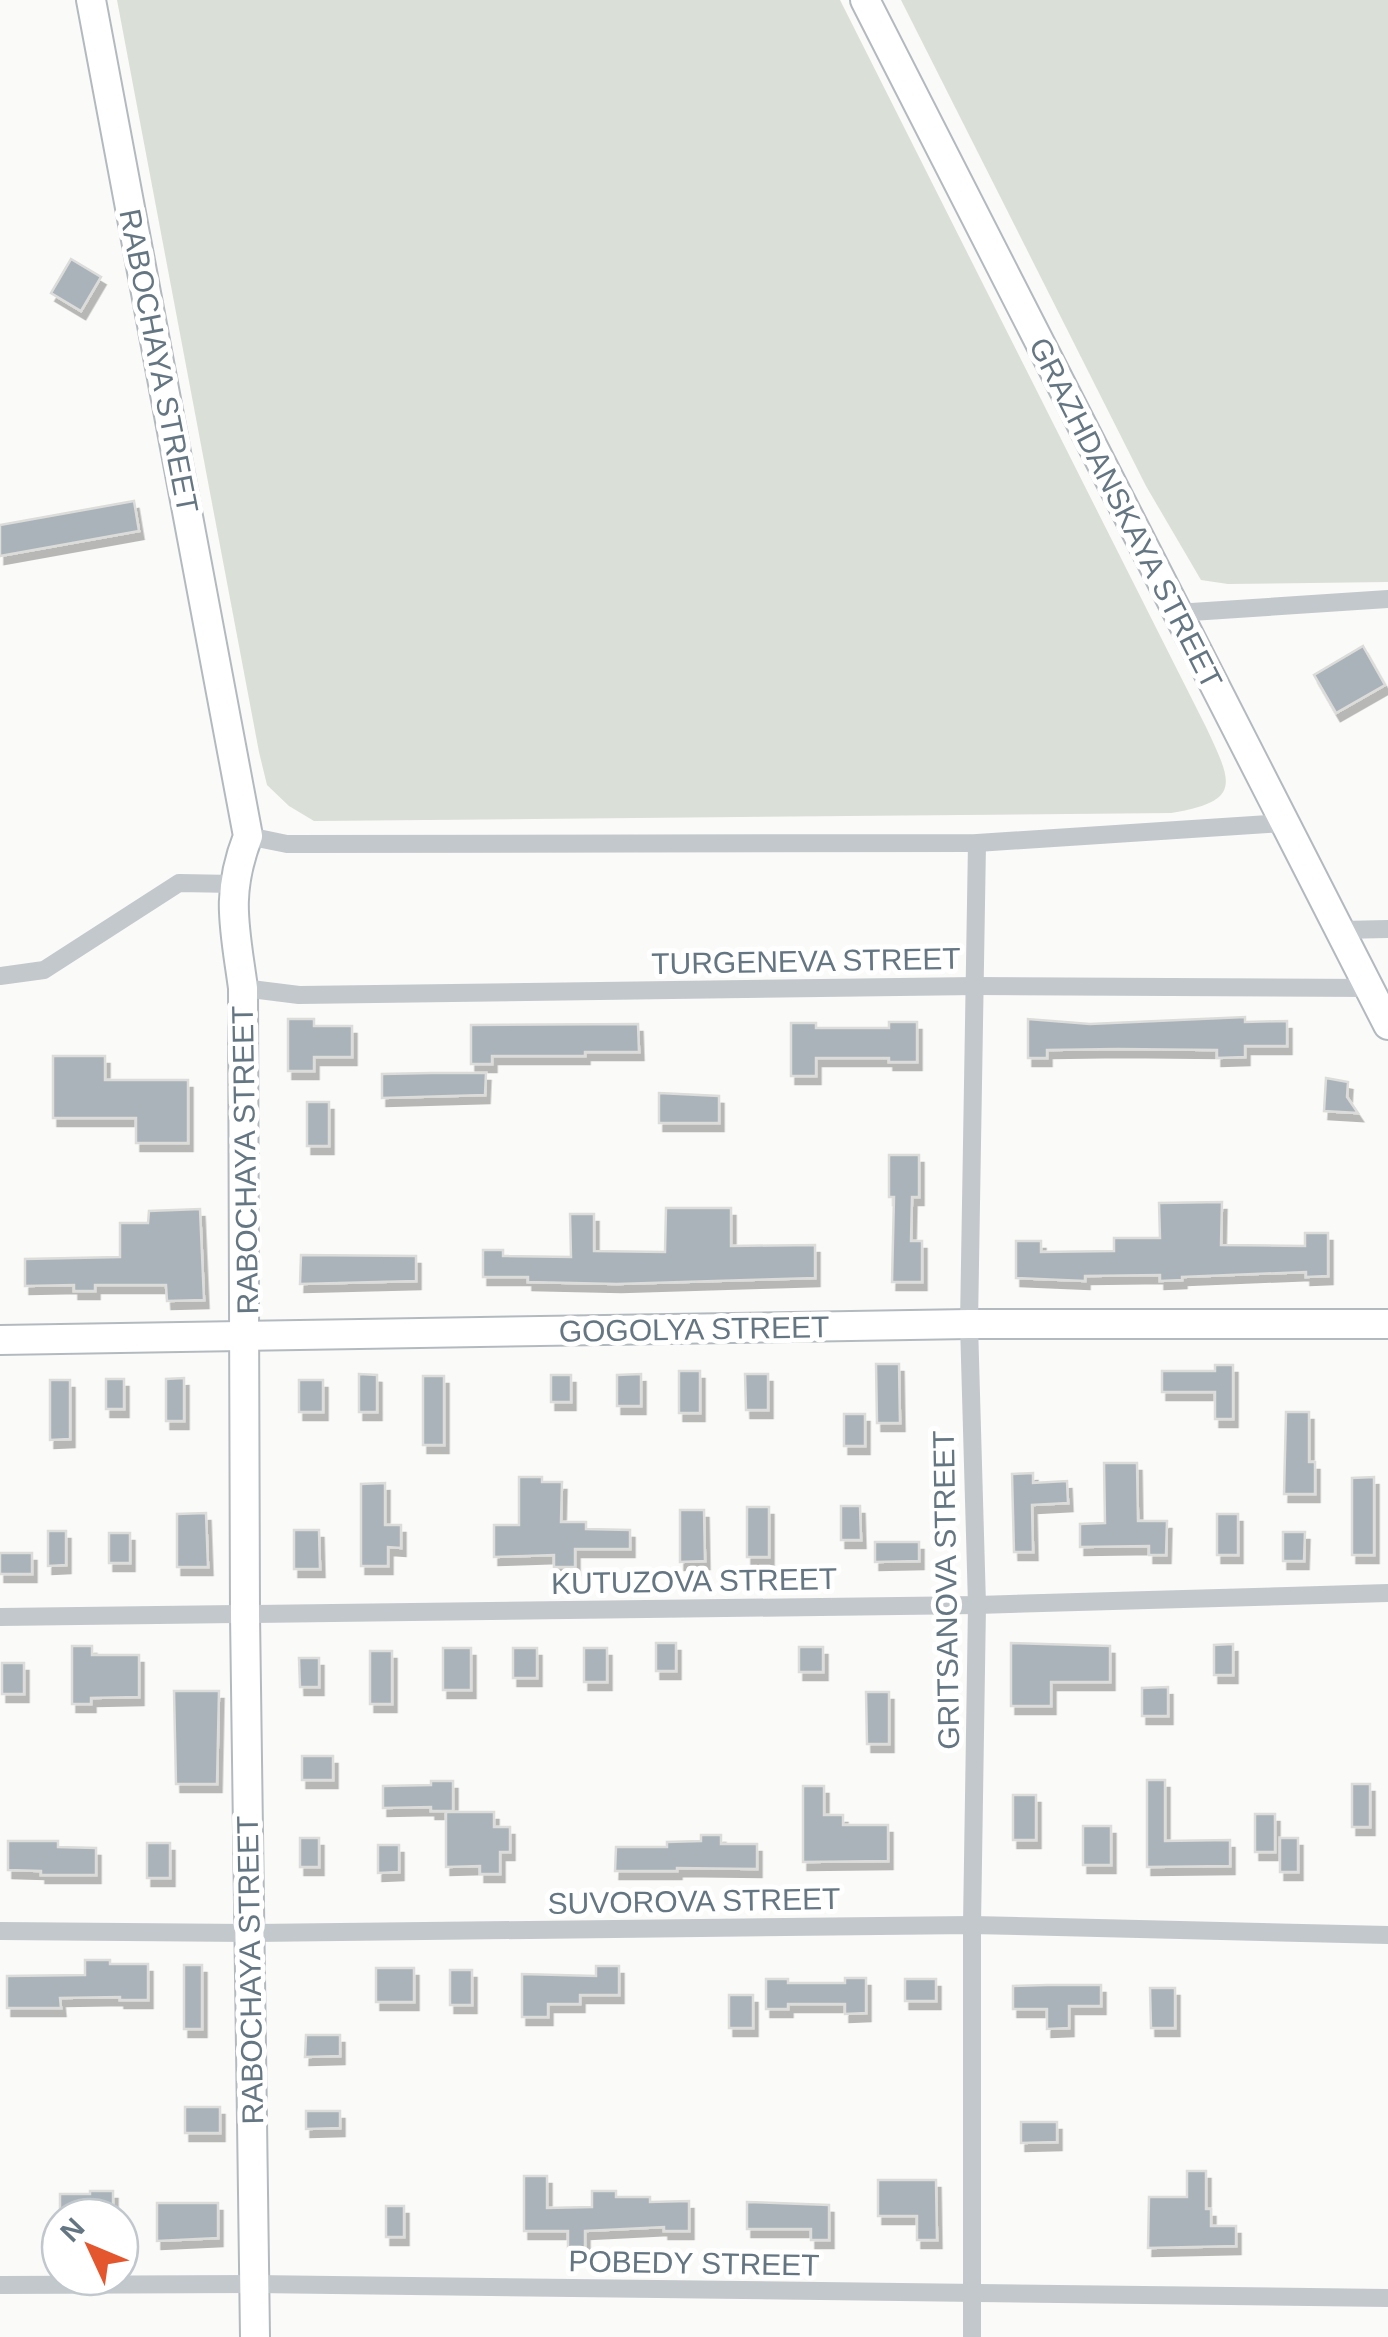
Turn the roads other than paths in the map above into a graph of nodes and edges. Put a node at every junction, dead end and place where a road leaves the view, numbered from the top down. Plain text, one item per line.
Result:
1 (91, 0) edge
2 (864, 0) edge
3 (1388, 599) edge
4 (1176, 613) junction
5 (1286, 823) junction
6 (248, 836) junction
7 (977, 843) junction
8 (234, 884) junction
9 (1388, 929) edge
10 (1341, 930) junction
11 (0, 976) edge
12 (977, 986) junction
13 (244, 988) junction
14 (1370, 988) junction
15 (1387, 1022) edge
16 (969, 1324) junction
17 (1388, 1324) edge
18 (247, 1338) junction
19 (0, 1340) edge
20 (1388, 1593) edge
21 (977, 1605) junction
22 (245, 1615) junction
23 (0, 1617) edge
24 (972, 1926) junction
25 (0, 1931) edge
26 (249, 1933) junction
27 (1388, 1935) edge
28 (254, 2284) junction
29 (0, 2285) edge
30 (973, 2294) junction
31 (1388, 2298) edge
32 (256, 2337) edge
33 (972, 2337) edge

1 - 6 main road, RABOCHAYA STREET
2 - 4 main road, GRAZHDANSKAYA STREET
3 - 4 street
4 - 5 main road, GRAZHDANSKAYA STREET
5 - 7 street
5 - 10 main road, GRAZHDANSKAYA STREET
6 - 7 street
6 - 8 main road, RABOCHAYA STREET
7 - 12 street, GRITSANOVA STREET
8 - 11 street
8 - 13 main road, RABOCHAYA STREET
9 - 10 street
10 - 14 main road, GRAZHDANSKAYA STREET
12 - 13 street, TURGENEVA STREET
12 - 14 street, TURGENEVA STREET
12 - 16 street, GRITSANOVA STREET
13 - 18 main road, RABOCHAYA STREET
14 - 15 main road, GRAZHDANSKAYA STREET
16 - 17 main road, GOGOLYA STREET
16 - 18 main road, GOGOLYA STREET
16 - 21 street, GRITSANOVA STREET
18 - 19 main road, GOGOLYA STREET
18 - 22 main road, RABOCHAYA STREET
20 - 21 street, KUTUZOVA STREET
21 - 22 street, KUTUZOVA STREET
21 - 24 street, GRITSANOVA STREET
22 - 23 street, KUTUZOVA STREET
22 - 26 main road, RABOCHAYA STREET
24 - 26 street, SUVOROVA STREET
24 - 27 street, SUVOROVA STREET
24 - 30 street, GRITSANOVA STREET
25 - 26 street, SUVOROVA STREET
26 - 28 main road, RABOCHAYA STREET
28 - 29 street, POBEDY STREET
28 - 30 street, POBEDY STREET
28 - 32 main road, RABOCHAYA STREET
30 - 31 street, POBEDY STREET
30 - 33 street, GRITSANOVA STREET

